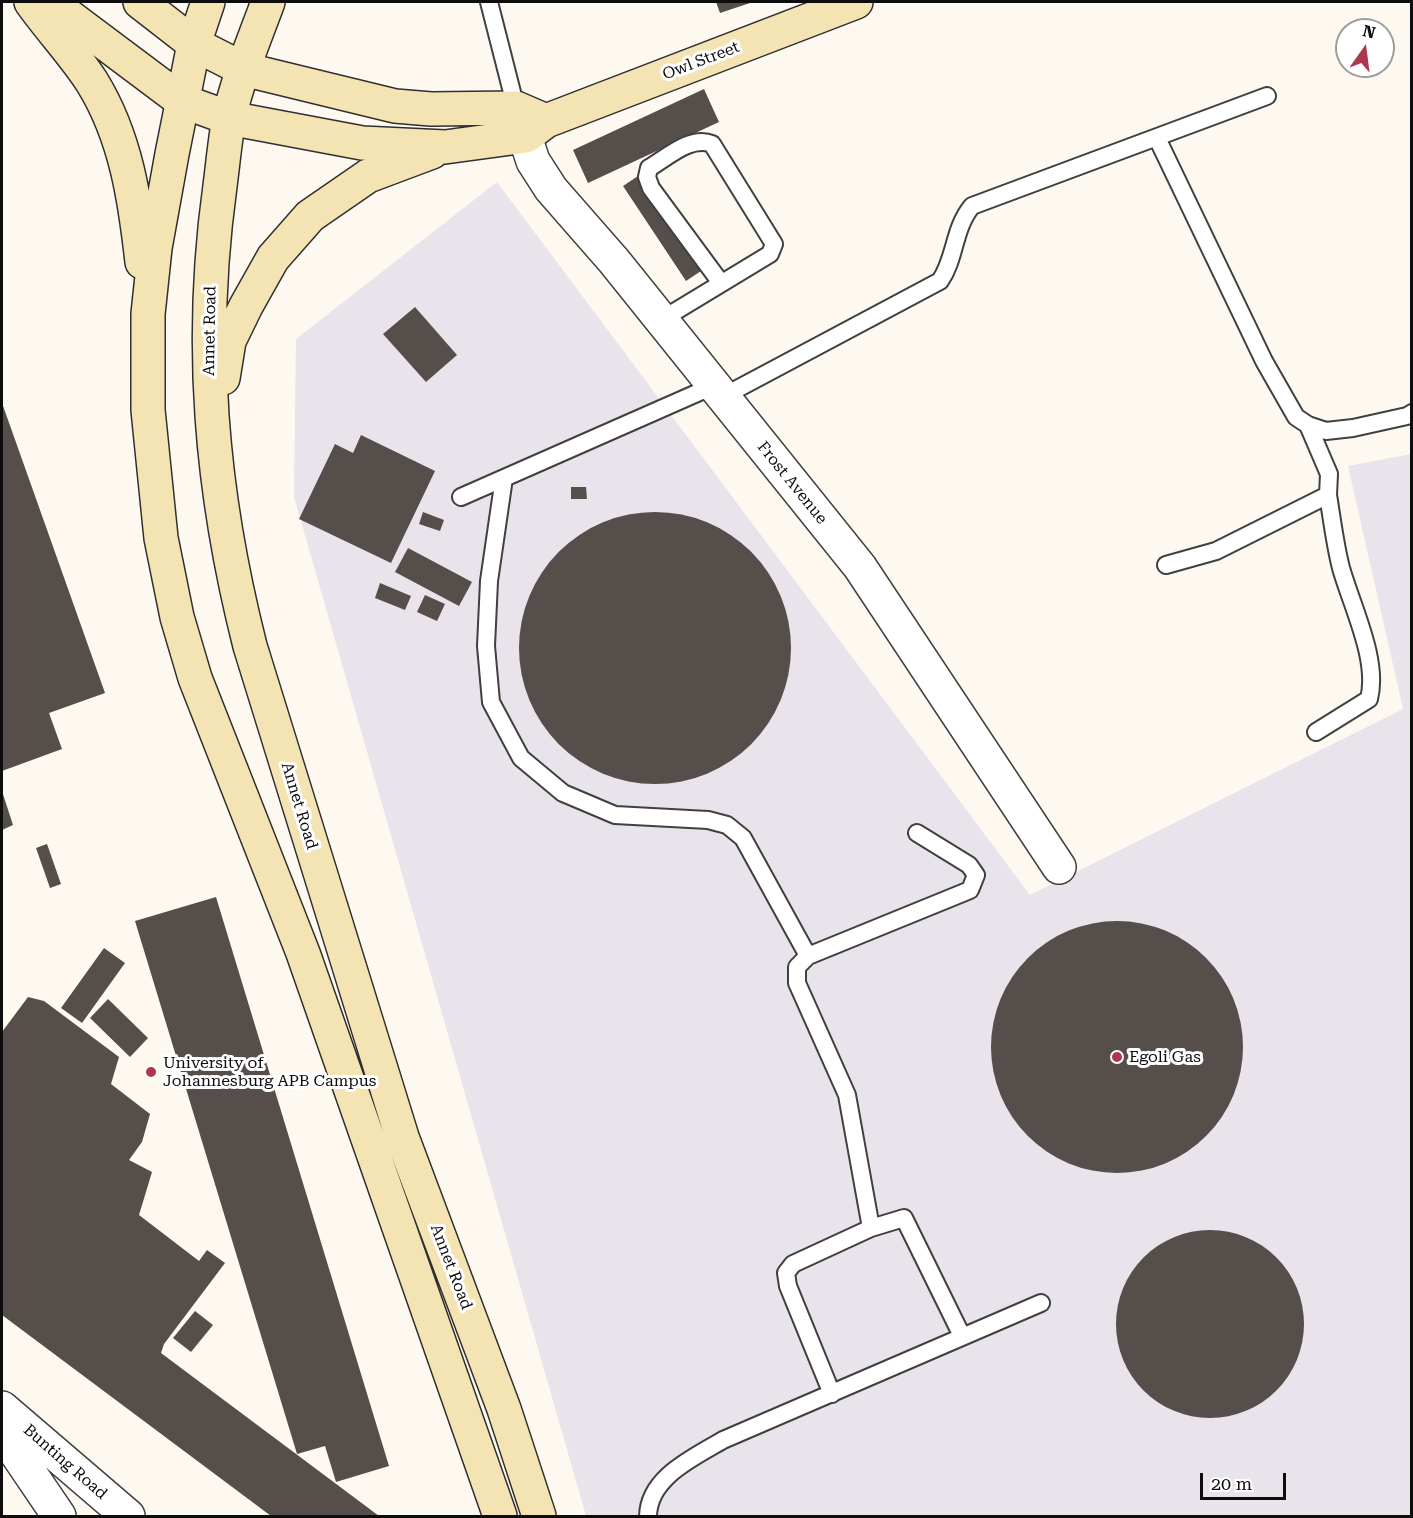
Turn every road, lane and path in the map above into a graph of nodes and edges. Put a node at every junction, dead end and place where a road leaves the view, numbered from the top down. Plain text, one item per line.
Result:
1 (31, 2) edge
2 (50, 2) edge
3 (140, 2) edge
4 (208, 2) edge
5 (268, 2) edge
6 (489, 2) edge
7 (856, 2) edge
8 (805, 10) edge
9 (194, 44) junction
10 (243, 69) junction
11 (1268, 96) dead end
12 (182, 101) junction
13 (229, 118) junction
14 (529, 122) junction
15 (1157, 138) junction
16 (445, 147) junction
17 (721, 283) junction
18 (148, 314) junction
19 (660, 320) junction
20 (718, 392) junction
21 (1412, 412) edge
22 (1308, 425) junction
23 (212, 443) junction
24 (504, 478) junction
25 (1328, 495) junction
26 (461, 497) dead end
27 (1166, 565) dead end
28 (1316, 732) dead end
29 (917, 833) dead end
30 (1059, 867) dead end
31 (808, 956) junction
32 (871, 1228) junction
33 (1041, 1303) dead end
34 (962, 1336) junction
35 (832, 1394) junction
36 (2, 1408) edge
37 (504, 1408) junction
38 (2, 1413) edge
39 (465, 1422) junction
40 (2, 1432) edge
41 (2, 1462) edge
42 (32, 1516) edge
43 (59, 1516) edge
44 (108, 1516) edge
45 (128, 1516) edge
46 (500, 1516) edge
47 (539, 1516) edge
48 (648, 1516) edge

1 - 18 main road
2 - 12 main road
3 - 9 main road
4 - 9 main road
5 - 10 main road, Annet Road
6 - 14 lane
7 - 8 main road, Owl Street
8 - 14 main road, Owl Street
9 - 10 main road
9 - 12 main road
10 - 13 main road, Annet Road
10 - 14 main road, Owl Street
11 - 15 lane
12 - 13 main road
12 - 18 main road
13 - 16 main road, Owl Street
13 - 23 main road, Annet Road
14 - 16 main road, Owl Street
14 - 19 street, Frost Avenue
15 - 20 lane
15 - 22 lane
16 - 23 main road
17 - 17 lane
17 - 19 lane
18 - 39 main road
19 - 20 street, Frost Avenue
20 - 24 lane
20 - 30 street, Frost Avenue
21 - 22 lane
22 - 25 lane
23 - 37 main road, Annet Road
24 - 26 lane
24 - 31 lane
25 - 27 lane
25 - 28 lane
29 - 31 lane
31 - 32 lane
32 - 34 lane
32 - 35 lane
33 - 34 lane
34 - 35 lane
35 - 48 lane
36 - 45 street, Bunting Road
37 - 39 main road
37 - 47 main road, Annet Road
38 - 44 street, Bunting Road
39 - 46 main road
40 - 43 street, Bunting Road
41 - 42 street

